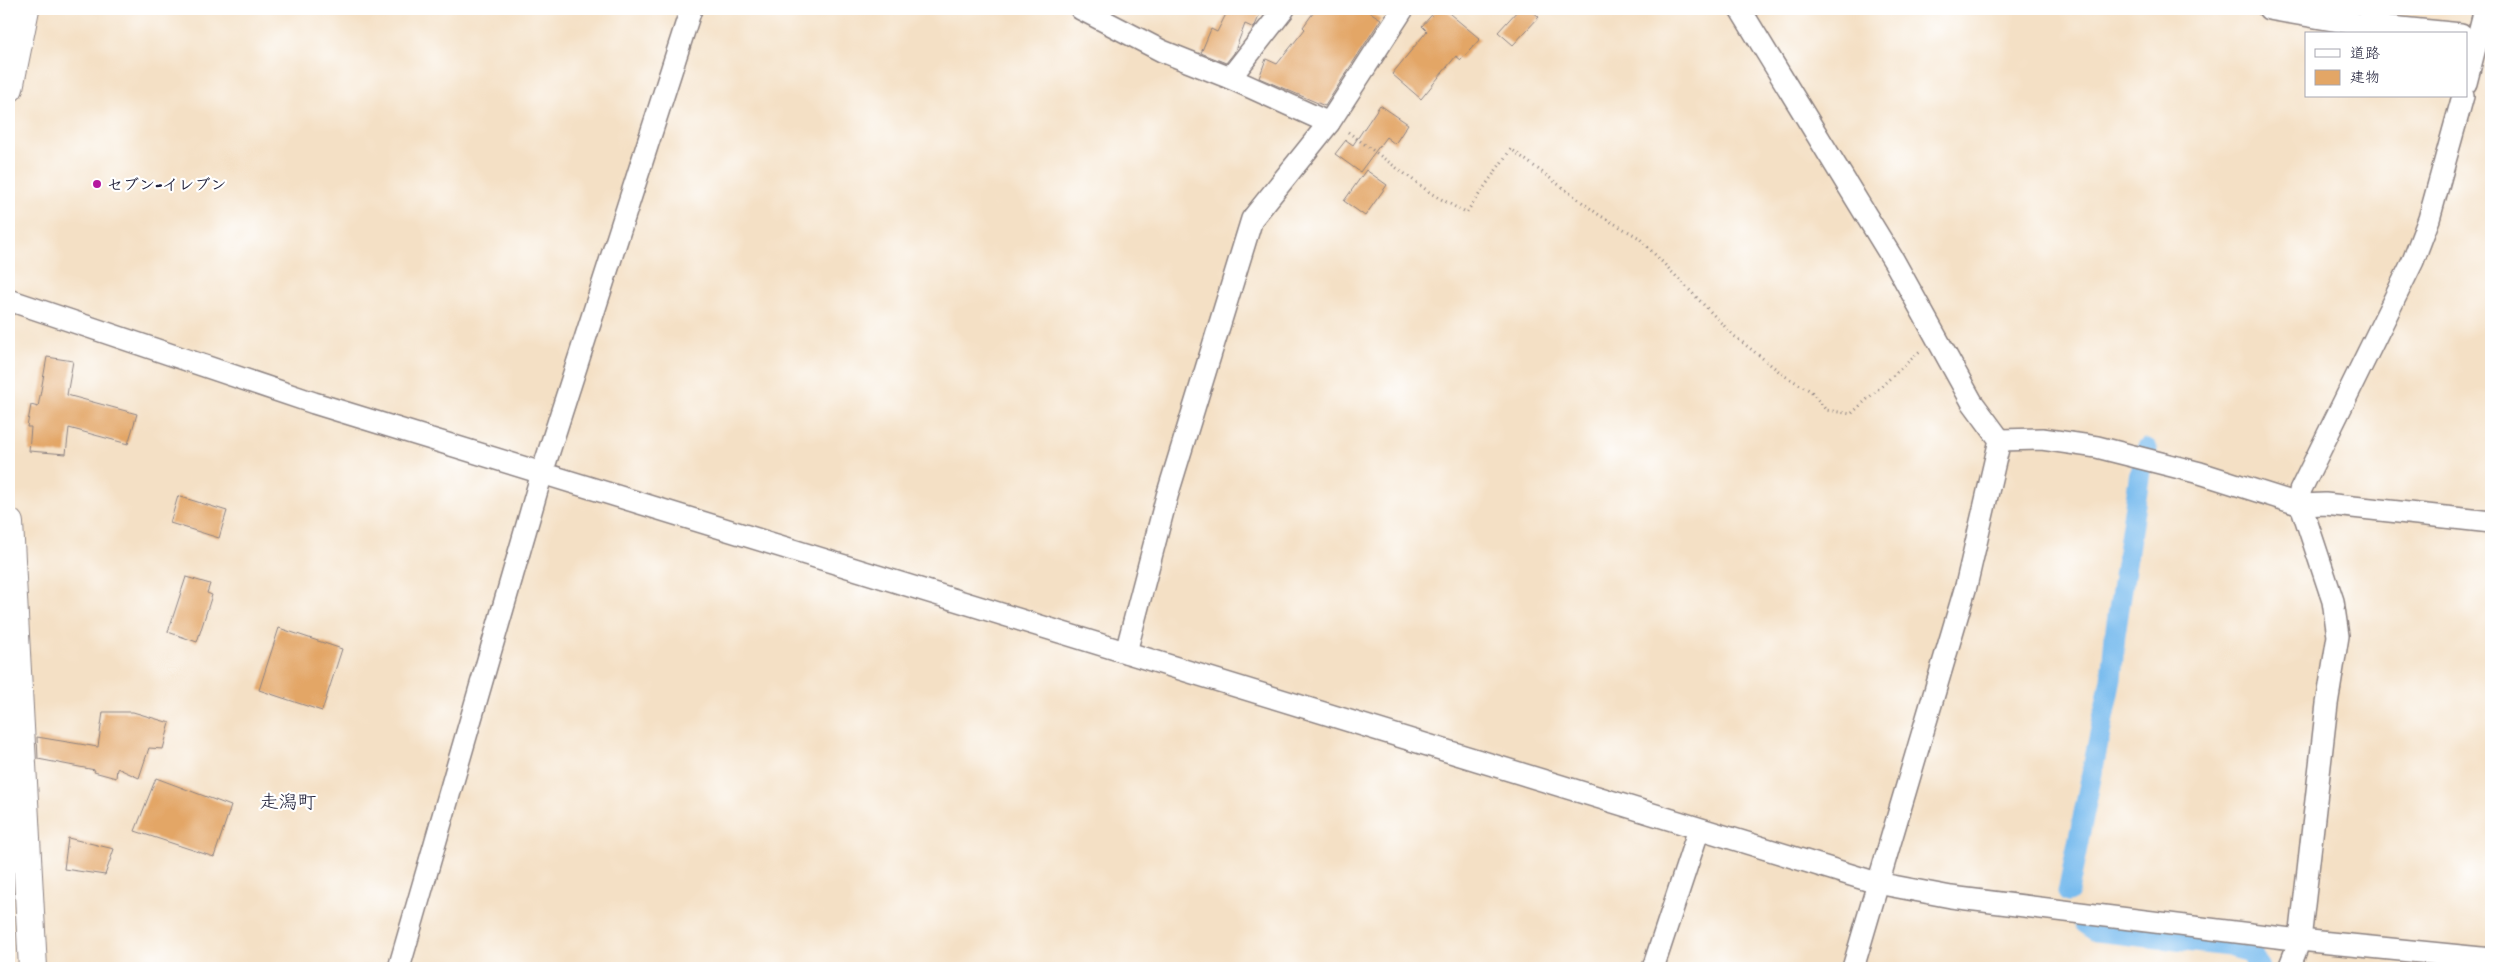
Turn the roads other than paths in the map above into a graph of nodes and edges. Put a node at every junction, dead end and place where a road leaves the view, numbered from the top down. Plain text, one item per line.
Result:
1 (26, 9) edge
2 (691, 9) edge
3 (1081, 9) edge
4 (1284, 9) edge
5 (1740, 9) edge
6 (2269, 9) edge
7 (2485, 9) edge
8 (1400, 10) edge
9 (2444, 32) edge
10 (2468, 34) edge
11 (1230, 78) junction
12 (9, 88) edge
13 (2462, 98) edge
14 (1329, 123) junction
15 (9, 300) edge
16 (2000, 440) junction
17 (542, 473) junction
18 (2301, 504) junction
19 (2491, 522) edge
20 (9, 523) edge
21 (1126, 652) junction
22 (1700, 830) junction
23 (1877, 883) junction
24 (2300, 940) junction
25 (2491, 959) edge
26 (33, 968) edge
27 (399, 968) edge
28 (1653, 968) edge
29 (1853, 968) edge
30 (2289, 968) edge

1 - 12 highway
2 - 17 street
3 - 11 street
4 - 11 street
5 - 16 street
6 - 9 street
7 - 10 street
8 - 14 street
11 - 14 street
13 - 18 street
14 - 21 street
15 - 17 street
16 - 18 street
16 - 23 street
17 - 21 street
17 - 27 street
18 - 19 street
18 - 24 street
20 - 26 highway
21 - 22 street
22 - 23 street
22 - 28 street
23 - 24 street
23 - 29 street
24 - 25 street
24 - 30 street

